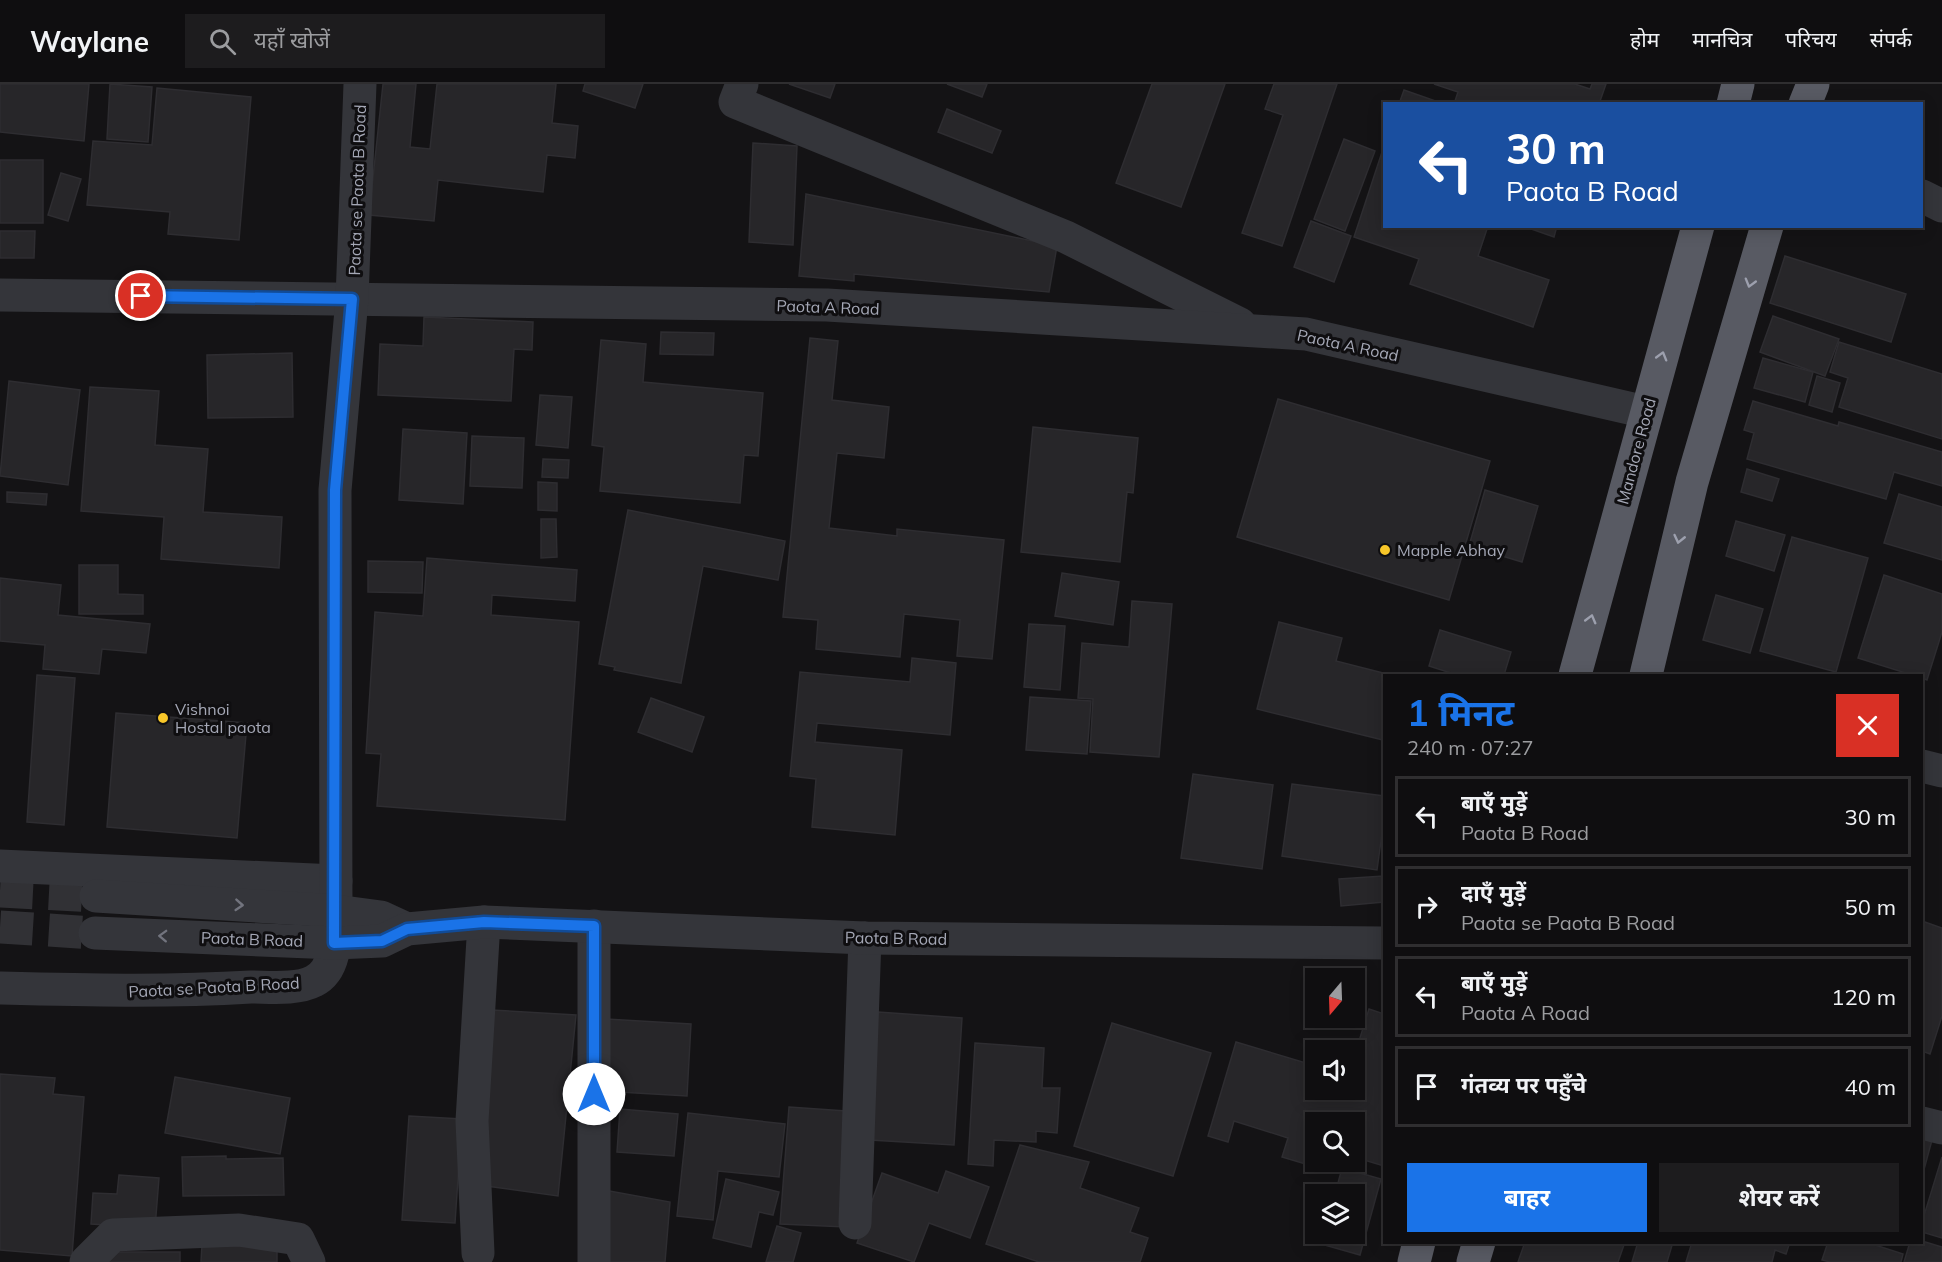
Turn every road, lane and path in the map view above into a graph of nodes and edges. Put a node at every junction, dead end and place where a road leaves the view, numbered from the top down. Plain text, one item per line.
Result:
1 (360, 84) edge
2 (742, 84) edge
3 (1738, 84) edge
4 (1813, 84) edge
5 (1734, 102) edge
6 (1806, 102) edge
7 (1923, 196) edge
8 (1942, 206) edge
9 (1697, 228) edge
10 (1766, 228) edge
11 (0, 295) edge
12 (352, 299) junction
13 (1253, 330) junction
14 (1646, 412) junction
15 (1575, 674) edge
16 (1646, 674) edge
17 (1923, 766) edge
18 (1942, 771) edge
19 (0, 866) edge
20 (96, 896) tunnel mouth
21 (336, 911) junction
22 (484, 922) junction
23 (594, 926) junction
24 (95, 933) tunnel mouth
25 (866, 938) junction
26 (1383, 943) edge
27 (0, 988) edge
28 (1923, 1123) edge
29 (1942, 1128) edge
30 (855, 1223) dead end
31 (1418, 1244) edge
32 (1478, 1244) edge
33 (478, 1253) dead end
34 (86, 1262) edge
35 (309, 1262) edge
36 (594, 1262) edge
37 (1414, 1262) edge
38 (1473, 1262) edge

1 - 12 street, Paota se Paota B Road
2 - 13 street
3 - 5 highway
4 - 6 highway
7 - 8 street
14 -> 9 highway, Mandore Road
10 -> 16 highway
11 - 12 street, Paota A Road
12 - 13 street, Paota A Road
12 - 21 street, Paota se Paota B Road
13 - 14 street, Paota A Road
15 -> 14 highway, Mandore Road
17 - 18 street
19 - 21 street
20 -> 21 street, Paota B Road
21 - 22 street, Paota B Road
21 -> 24 street, Paota B Road
21 - 27 street, Paota se Paota B Road
22 - 23 street, Paota B Road
22 - 33 street
23 - 25 street, Paota B Road
23 - 36 street
25 - 26 street, Paota B Road
25 - 30 street
28 - 29 street
31 - 37 highway
32 - 38 highway
34 - 35 street

